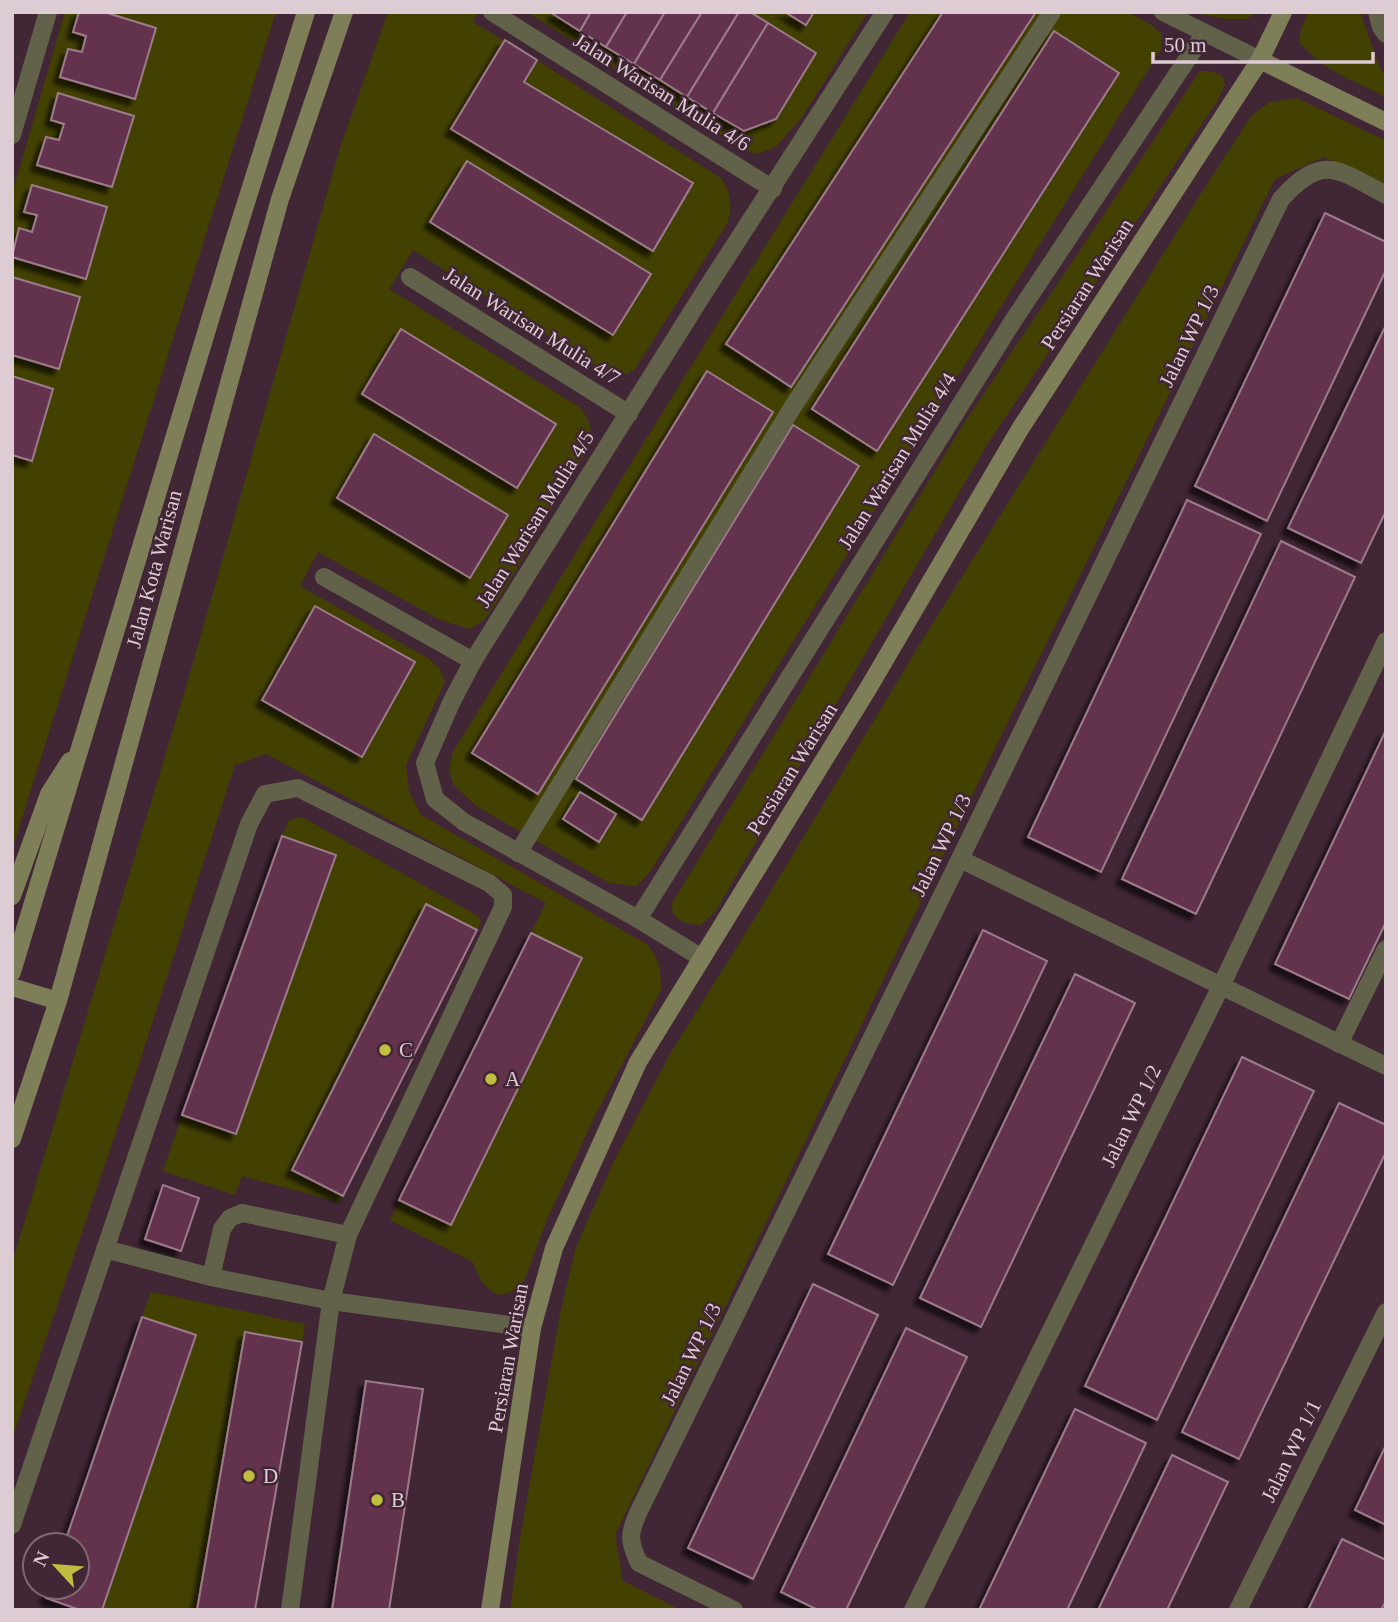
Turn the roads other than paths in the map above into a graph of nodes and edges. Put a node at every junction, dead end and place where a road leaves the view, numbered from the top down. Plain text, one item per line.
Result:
1 (48, 12) edge
2 (306, 12) edge
3 (344, 12) edge
4 (492, 12) edge
5 (885, 12) edge
6 (1052, 12) edge
7 (1163, 12) edge
8 (1283, 12) edge
9 (1377, 12) edge
10 (1205, 34) junction
11 (1386, 34) edge
12 (1260, 60) junction
13 (1386, 122) edge
14 (12, 135) edge
15 (773, 188) junction
16 (1386, 195) edge
17 (410, 277) dead end
18 (629, 414) junction
19 (324, 577) dead end
20 (1386, 641) edge
21 (473, 661) junction
22 (81, 744) junction
23 (518, 853) junction
24 (960, 859) junction
25 (12, 896) edge
26 (638, 919) junction
27 (1386, 949) edge
28 (702, 958) junction
29 (12, 972) edge
30 (1221, 986) junction
31 (12, 987) edge
32 (58, 1001) junction
33 (1339, 1044) junction
34 (1386, 1066) edge
35 (12, 1139) edge
36 (348, 1235) junction
37 (105, 1249) junction
38 (211, 1278) junction
39 (331, 1301) junction
40 (1386, 1312) edge
41 (533, 1328) junction
42 (12, 1525) edge
43 (290, 1610) edge
44 (491, 1610) edge
45 (734, 1610) edge
46 (913, 1610) edge
47 (1238, 1610) edge

1 - 14 street
2 - 22 street, Jalan Kota Warisan
3 - 32 street, Jalan Kota Warisan
4 - 15 street, Jalan Warisan Mulia 4/6
5 - 15 street, Jalan Warisan Mulia 4/5
6 - 23 street
7 - 10 street
8 - 12 street, Persiaran Warisan
9 - 11 street
10 - 12 street
10 - 26 street, Jalan Warisan Mulia 4/4
12 - 13 street
12 - 28 street, Persiaran Warisan
15 - 18 street, Jalan Warisan Mulia 4/5
16 - 24 street, Jalan WP 1/3
17 - 18 street, Jalan Warisan Mulia 4/7
18 - 21 street, Jalan Warisan Mulia 4/5
19 - 21 street
20 - 30 street, Jalan WP 1/2
21 - 23 street, Jalan Warisan Mulia 4/5
22 - 25 street
22 - 29 street, Jalan Kota Warisan
23 - 26 street, Jalan Warisan Mulia 4/5
24 - 30 street
24 - 45 street, Jalan WP 1/3
26 - 28 street, Jalan Warisan Mulia 4/5
27 - 33 street
28 - 41 street, Persiaran Warisan
30 - 33 street
30 - 46 street, Jalan WP 1/2
31 - 32 street
32 - 35 street, Jalan Kota Warisan
33 - 34 street
36 - 37 street
36 - 38 street
36 - 39 street
37 - 38 street
37 - 42 street
38 - 39 street
39 - 41 street
39 - 43 street
40 - 47 street, Jalan WP 1/1
41 - 44 street, Persiaran Warisan

